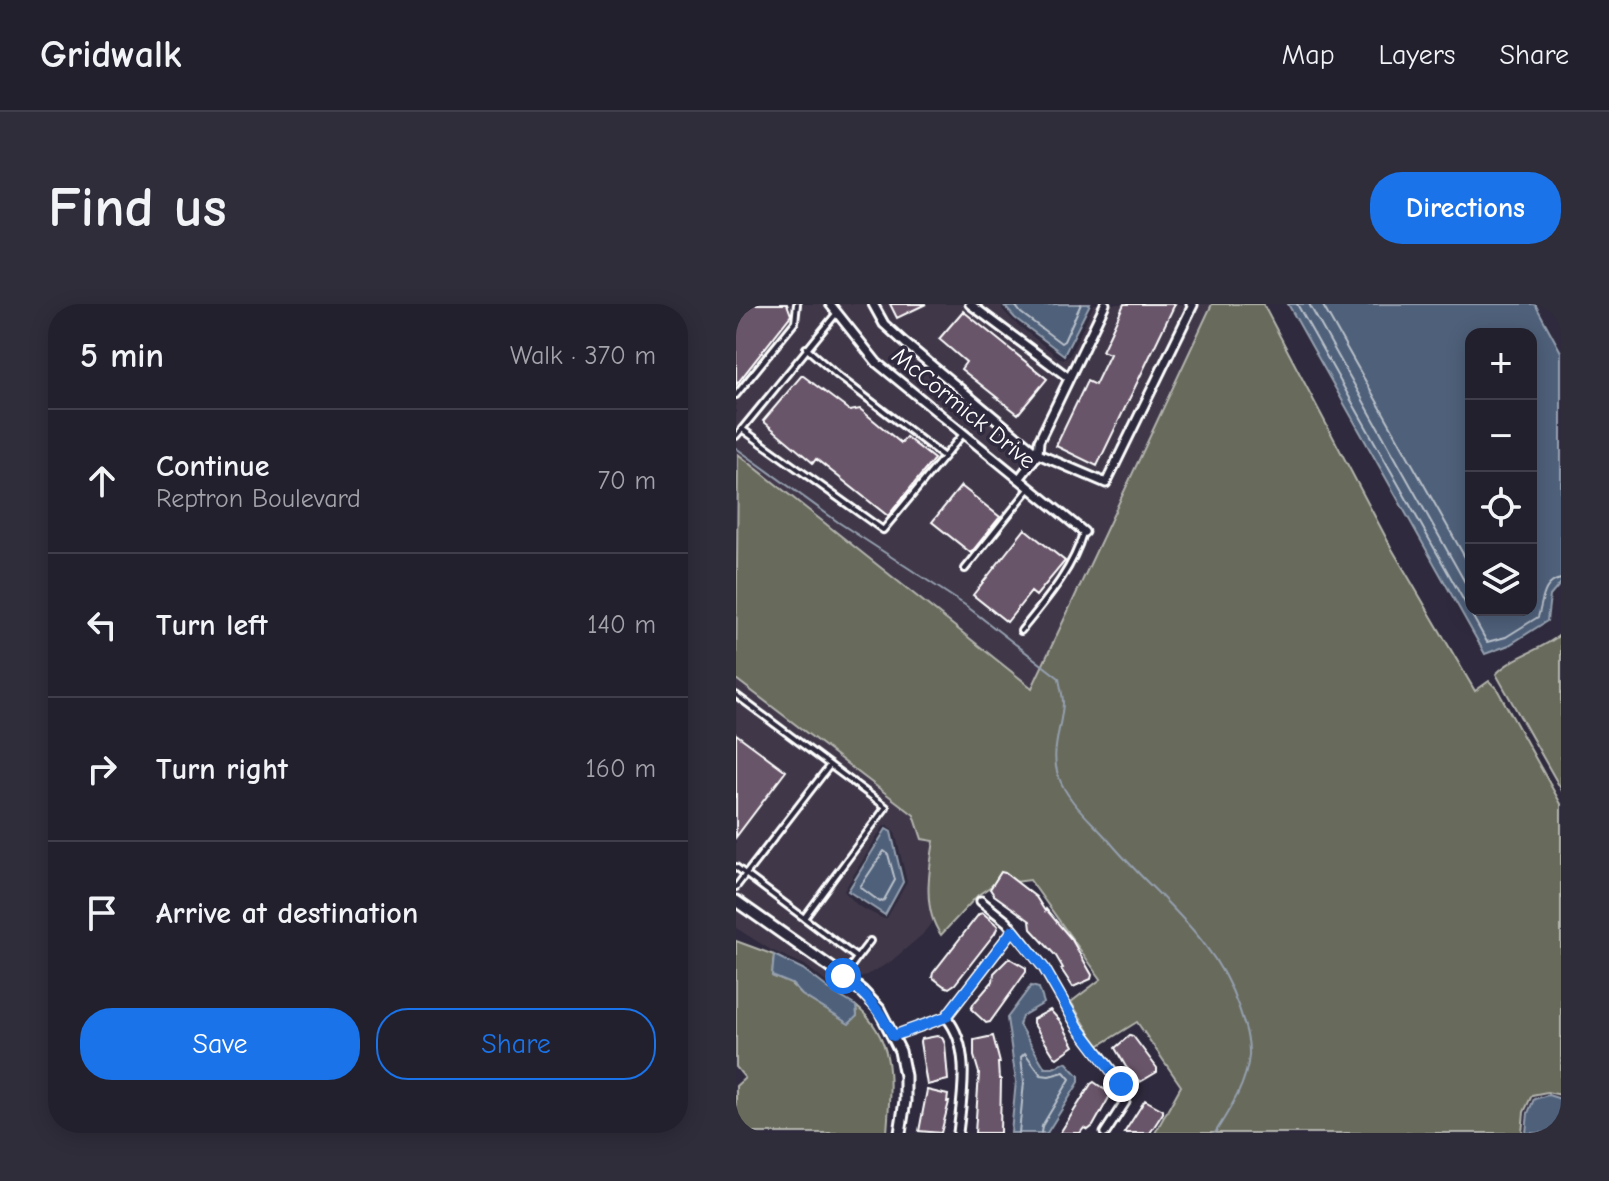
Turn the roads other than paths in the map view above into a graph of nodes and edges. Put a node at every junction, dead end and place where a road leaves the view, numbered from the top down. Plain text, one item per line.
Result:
1 (797, 304) edge
2 (830, 304) edge
3 (873, 304) edge
4 (970, 304) edge
5 (1105, 304) edge
6 (1191, 304) edge
7 (836, 314) junction
8 (806, 348) junction
9 (1069, 378) junction
10 (736, 395) edge
11 (742, 429) junction
12 (963, 434) junction
13 (736, 436) edge
14 (1038, 454) junction
15 (944, 457) junction
16 (1019, 479) junction
17 (1030, 488) junction
18 (1084, 532) joint
19 (965, 569) dead end
20 (1021, 631) dead end
21 (736, 695) edge
22 (830, 765) junction
23 (736, 867) edge
24 (746, 874) junction
25 (736, 887) edge
26 (736, 901) edge
27 (981, 901) dead end
28 (804, 918) junction
29 (1013, 930) junction
30 (870, 941) dead end
31 (857, 958) junction
32 (843, 976) junction
33 (946, 1017) junction
34 (893, 1036) junction
35 (900, 1133) edge
36 (958, 1133) edge
37 (1105, 1133) edge

1 - 10 lane
2 - 7 street, McCormick Drive
3 - 14 street
4 - 9 street
5 - 9 street
6 - 14 street
7 - 8 lane
7 - 12 street, McCormick Drive
8 - 11 lane
8 - 15 lane
9 - 14 street
11 - 13 lane
11 - 15 lane
12 - 15 lane
12 - 16 street, McCormick Drive
14 - 16 street
16 - 17 street, McCormick Drive
17 - 18 street, McCormick Drive
17 - 19 lane
18 - 20 lane
21 - 22 lane
22 - 24 lane
22 - 28 lane
23 - 24 lane
24 - 25 lane
24 - 28 lane
26 - 32 street
27 - 29 street
28 - 31 lane
29 - 33 street
29 - 37 street
30 - 31 lane
31 - 32 lane
32 - 34 street
33 - 34 street
33 - 36 street
34 - 35 street

